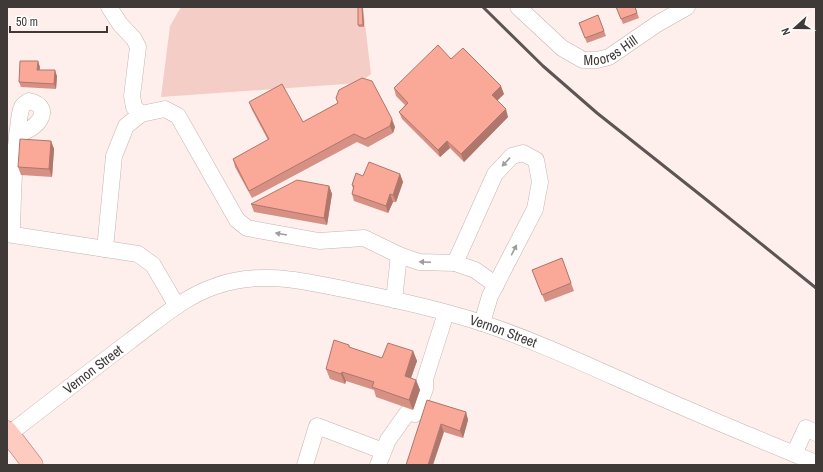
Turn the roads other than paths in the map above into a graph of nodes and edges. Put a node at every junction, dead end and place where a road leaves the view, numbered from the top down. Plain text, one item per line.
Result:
1 (109, 7) edge
2 (518, 7) edge
3 (687, 7) edge
4 (141, 114) junction
5 (17, 133) dead end
6 (10, 234) edge
7 (105, 249) junction
8 (399, 255) junction
9 (455, 263) junction
10 (496, 285) junction
11 (394, 300) junction
12 (177, 306) junction
13 (446, 313) junction
14 (482, 323) junction
15 (8, 432) edge
16 (816, 432) edge
17 (794, 454) junction
18 (381, 458) edge
19 (816, 464) edge
20 (33, 465) edge
21 (305, 465) edge

1 - 4 street
2 - 3 street, Moores Hill
4 - 7 street
8 -> 4 street
5 - 6 street
6 - 7 street
7 - 12 street
9 -> 8 street
8 - 11 street
9 - 10 street
10 -> 9 street
10 - 14 street
11 - 12 street, Vernon Street
11 - 13 street, Vernon Street
12 - 15 street, Vernon Street
13 - 14 street, Vernon Street
13 - 18 street
14 - 17 street, Vernon Street
15 - 20 main road
16 - 17 street
17 - 19 street, Vernon Street
18 - 21 street

